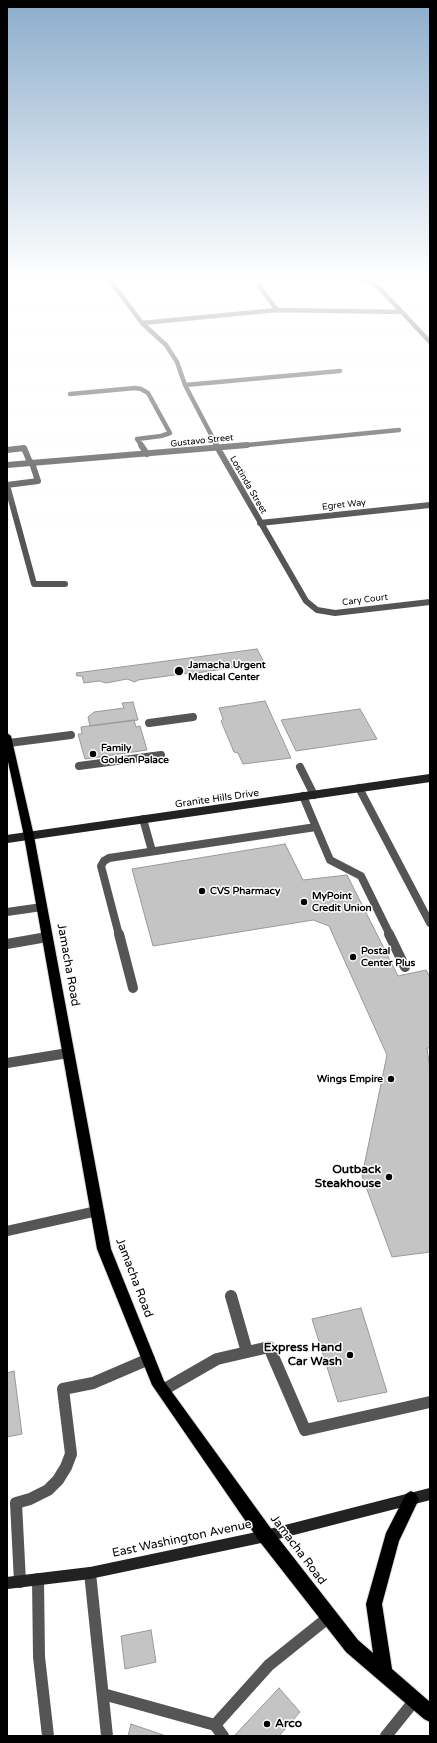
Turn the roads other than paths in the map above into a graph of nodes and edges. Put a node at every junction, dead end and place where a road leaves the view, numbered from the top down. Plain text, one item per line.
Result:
1 (175, 360) edge
2 (340, 371) dead end
3 (185, 385) junction
4 (70, 394) dead end
5 (399, 430) dead end
6 (218, 448) junction
7 (7, 450) edge
8 (147, 454) junction
9 (32, 463) junction
10 (7, 465) edge
11 (7, 485) edge
12 (430, 505) edge
13 (260, 523) junction
14 (65, 584) dead end
15 (306, 601) joint
16 (430, 602) edge
17 (193, 717) dead end
18 (149, 722) dead end
19 (71, 735) dead end
20 (8, 740) edge
21 (161, 755) dead end
22 (79, 766) dead end
23 (300, 767) dead end
24 (11, 773) edge
25 (430, 778) edge
26 (359, 788) junction
27 (314, 795) junction
28 (303, 796) junction
29 (143, 819) junction
30 (316, 827) junction
31 (29, 836) junction
32 (7, 839) edge
33 (152, 851) junction
34 (42, 907) junction
35 (7, 912) edge
36 (430, 922) edge
37 (47, 937) junction
38 (7, 944) edge
39 (405, 967) dead end
40 (134, 988) dead end
41 (68, 1053) junction
42 (7, 1063) edge
43 (97, 1211) junction
44 (7, 1231) edge
45 (231, 1296) dead end
46 (247, 1352) junction
47 (149, 1359) junction
48 (163, 1390) junction
49 (430, 1402) edge
50 (430, 1494) edge
51 (411, 1499) junction
52 (266, 1536) junction
53 (90, 1573) junction
54 (38, 1579) junction
55 (20, 1582) junction
56 (7, 1583) edge
57 (329, 1617) junction
58 (384, 1674) junction
59 (103, 1694) junction
60 (415, 1700) junction
61 (430, 1713) edge
62 (219, 1730) edge
63 (48, 1736) edge
64 (107, 1736) edge
65 (386, 1736) edge

1 - 3 street, Lostinda Street
2 - 3 street
3 - 6 street, Lostinda Street
4 - 8 street
5 - 6 street, Gustavo Street
6 - 8 street, Gustavo Street
6 - 13 street, Lostinda Street
7 - 9 street
8 - 9 street, Gustavo Street
9 - 10 street, Gustavo Street
9 - 11 street
11 - 14 street
12 - 13 street, Egret Way
13 - 15 street, Lostinda Street
15 - 16 street, Cary Court
17 - 18 street
19 - 20 street
20 - 24 main road, Jamacha Road
21 - 22 street
23 - 27 street
24 - 31 main road, Jamacha Road
25 - 26 street, Granite Hills Drive
26 - 27 street, Granite Hills Drive
26 - 36 street
27 - 28 street, Granite Hills Drive
28 - 29 street, Granite Hills Drive
28 - 30 street
29 - 31 street, Granite Hills Drive
29 - 33 street
30 - 33 street
30 - 39 street
31 - 32 street, Granite Hills Drive
31 - 34 main road, Jamacha Road
33 - 40 street
34 - 35 street
34 - 37 main road, Jamacha Road
37 - 38 street
37 - 41 main road, Jamacha Road
41 - 42 street
41 - 43 main road, Jamacha Road
43 - 44 street
43 - 47 main road, Jamacha Road
45 - 46 street
46 - 48 street
46 - 49 street
47 - 48 main road, Jamacha Road
47 - 55 street
48 - 52 main road, Jamacha Road
50 - 51 street, East Washington Avenue
51 - 52 street, East Washington Avenue
51 - 58 main road
52 - 53 street, East Washington Avenue
52 - 57 main road, Jamacha Road
53 - 54 street, East Washington Avenue
53 - 59 street
54 - 55 street, East Washington Avenue
54 - 63 street
55 - 56 street, East Washington Avenue
57 - 58 main road, Jamacha Road
57 - 62 street
58 - 60 main road, Jamacha Road
59 - 62 street
59 - 64 street
60 - 61 main road, Jamacha Road
60 - 65 street

